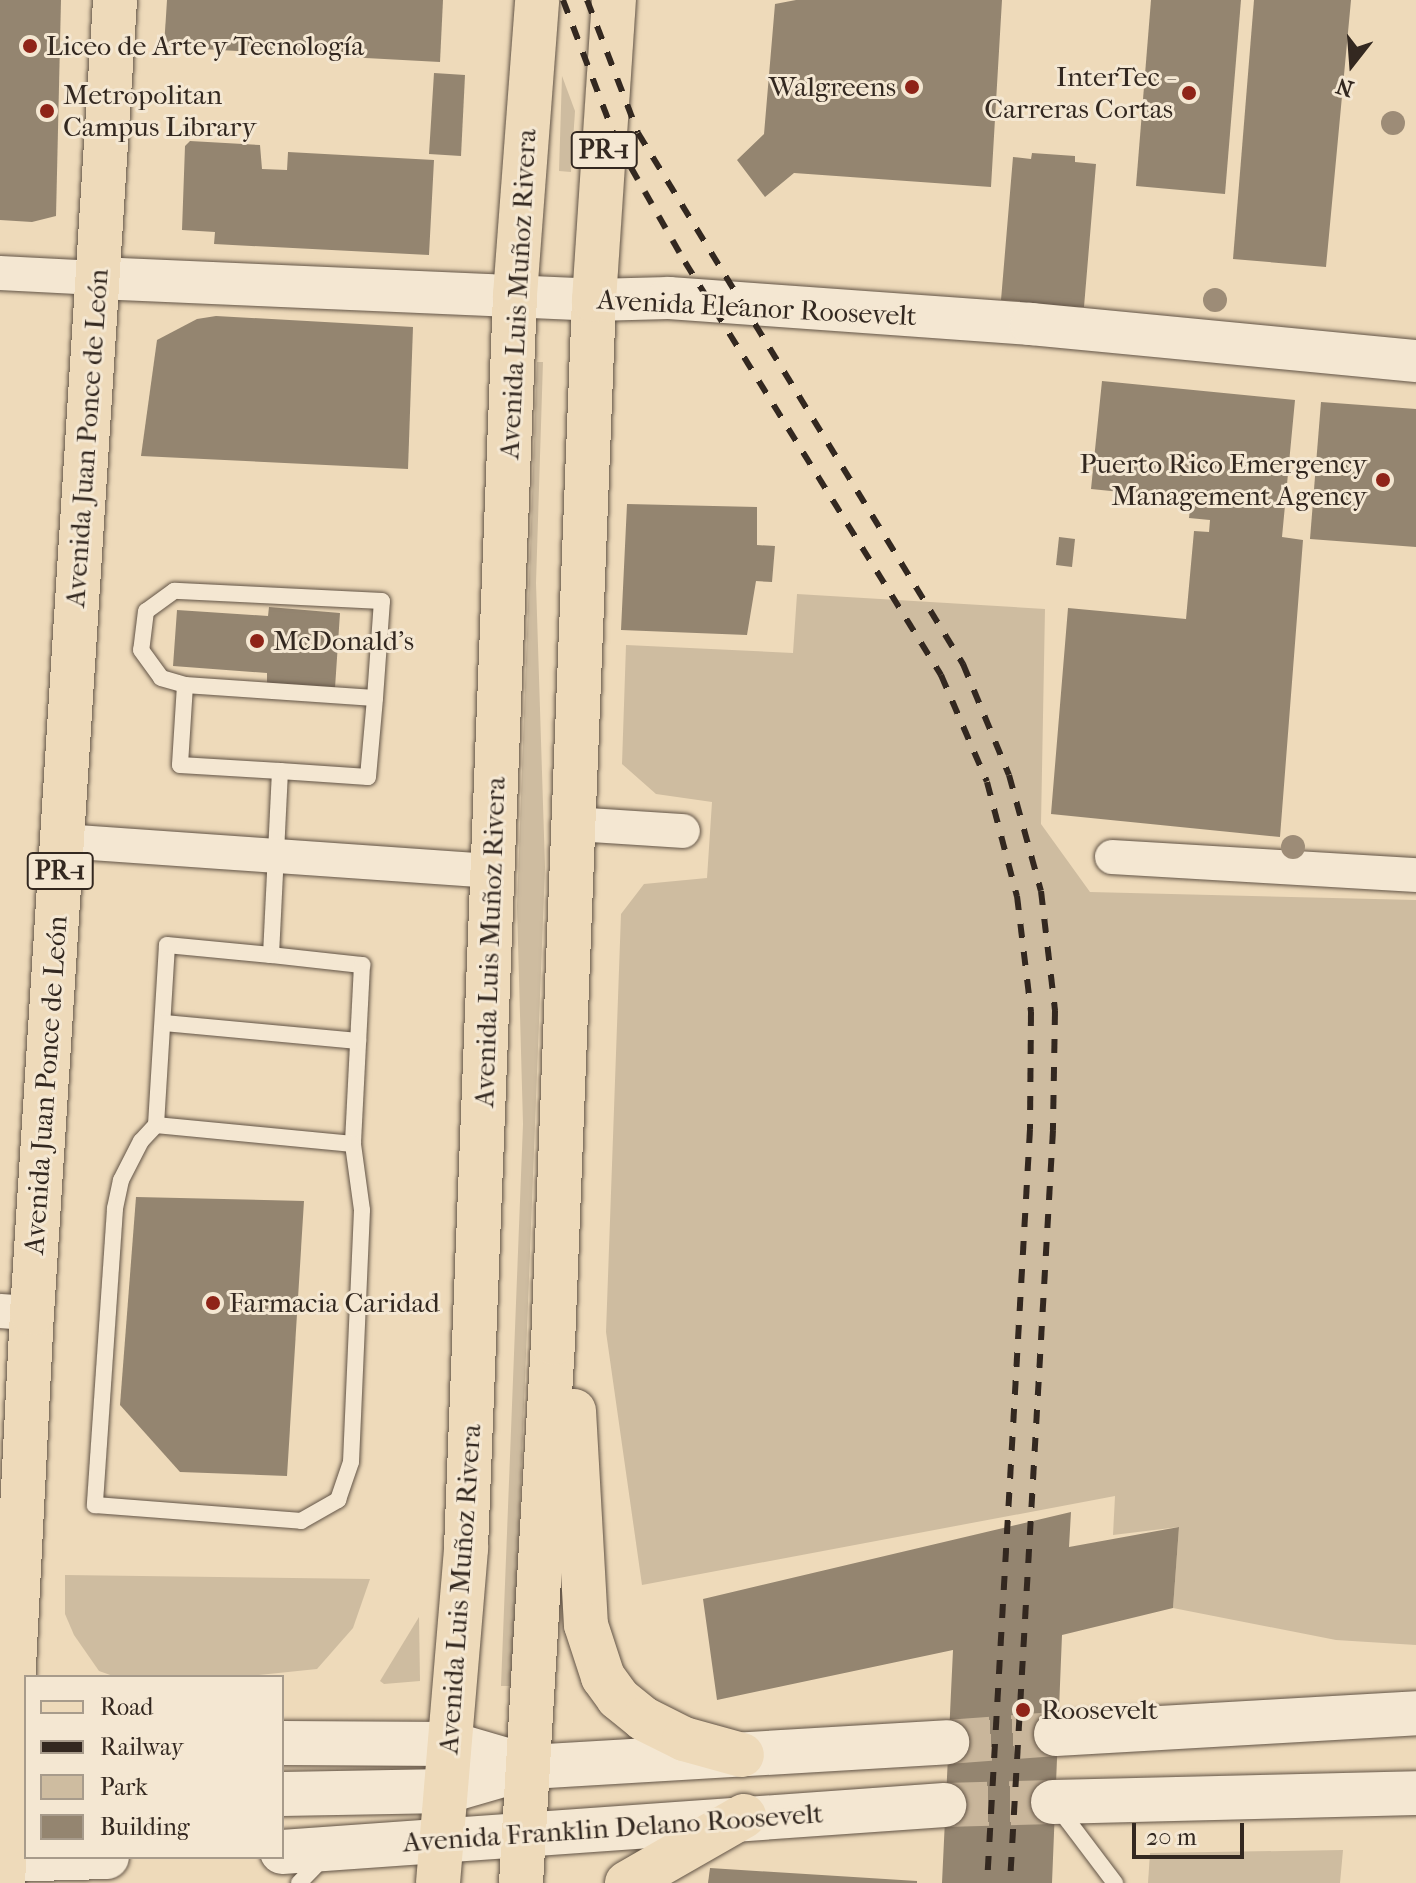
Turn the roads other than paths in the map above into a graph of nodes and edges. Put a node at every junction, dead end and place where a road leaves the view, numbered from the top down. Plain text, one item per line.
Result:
1 (115, 0) edge
2 (537, 0) edge
3 (614, 0) edge
4 (0, 273) edge
5 (97, 278) junction
6 (515, 295) junction
7 (594, 300) junction
8 (1416, 361) edge
9 (185, 685) junction
10 (375, 698) junction
11 (280, 771) junction
12 (574, 824) junction
13 (683, 831) dead end
14 (62, 841) junction
15 (274, 857) junction
16 (1112, 857) dead end
17 (494, 871) junction
18 (1416, 875) edge
19 (271, 955) junction
20 (164, 1023) junction
21 (358, 1041) junction
22 (156, 1125) junction
23 (353, 1144) junction
24 (16, 1312) edge
25 (553, 1343) junction
26 (1416, 1713) edge
27 (1056, 1734) tunnel mouth
28 (947, 1742) tunnel mouth
29 (12, 1743) edge
30 (284, 1743) edge
31 (451, 1744) junction
32 (742, 1755) junction
33 (530, 1767) junction
34 (447, 1791) junction
35 (1416, 1793) edge
36 (284, 1794) edge
37 (17, 1799) edge
38 (1053, 1802) joint
39 (944, 1805) tunnel mouth
40 (744, 1816) junction
41 (525, 1835) junction
42 (331, 1849) junction
43 (284, 1852) edge
44 (88, 1859) edge
45 (441, 1862) edge
46 (2, 1868) edge
47 (299, 1883) edge
48 (521, 1883) edge
49 (627, 1883) edge
50 (1115, 1883) edge

1 - 5 main road, Avenida Juan Ponce de León / PR-1
2 - 6 main road, Avenida Luis Muñoz Rivera
3 - 7 main road, PR-1
4 - 5 street
5 - 6 street, Avenida Eleanor Roosevelt
5 - 14 main road, Avenida Juan Ponce de León / PR-1
6 - 7 street, Avenida Eleanor Roosevelt
6 - 17 main road, Avenida Luis Muñoz Rivera
7 - 8 street, Avenida Eleanor Roosevelt
7 - 12 main road, PR-1
9 - 10 lane
9 - 10 lane
9 - 11 lane
10 - 11 lane
11 - 15 lane
12 - 13 street
12 - 25 main road, PR-1
14 - 15 street
14 - 24 main road, Avenida Juan Ponce de León / PR-1
15 - 17 street
15 - 19 lane
16 - 18 street
17 - 31 main road, Avenida Luis Muñoz Rivera
19 - 20 lane
19 - 21 lane
20 - 21 lane
20 - 22 lane
21 - 23 lane
22 - 23 lane
22 - 23 lane
24 - 29 main road, Avenida Juan Ponce de León / PR-1
25 - 32 main road
25 - 33 main road, PR-1
26 - 27 main road
28 - 32 main road, Avenida Franklin Delano Roosevelt
29 - 37 main road, Avenida Juan Ponce de León / PR-1
30 - 31 main road, Avenida Franklin Delano Roosevelt
31 - 33 main road, Avenida Franklin Delano Roosevelt
31 - 34 main road, Avenida Luis Muñoz Rivera
32 - 33 main road, Avenida Franklin Delano Roosevelt
33 - 34 main road, Avenida Franklin Delano Roosevelt
33 - 41 main road, PR-1
34 - 36 main road, Avenida Franklin Delano Roosevelt
34 - 45 main road, Avenida Luis Muñoz Rivera
35 - 38 main road
37 - 46 main road, Avenida Juan Ponce de León / PR-1
38 - 50 lane
39 - 40 main road, Avenida Franklin Delano Roosevelt
40 - 41 main road, Avenida Franklin Delano Roosevelt
40 - 49 main road
41 - 45 main road, Avenida Franklin Delano Roosevelt
41 - 48 main road, PR-1
42 - 43 main road, Avenida Franklin Delano Roosevelt
42 - 45 main road, Avenida Franklin Delano Roosevelt
42 - 47 lane
44 - 46 main road

